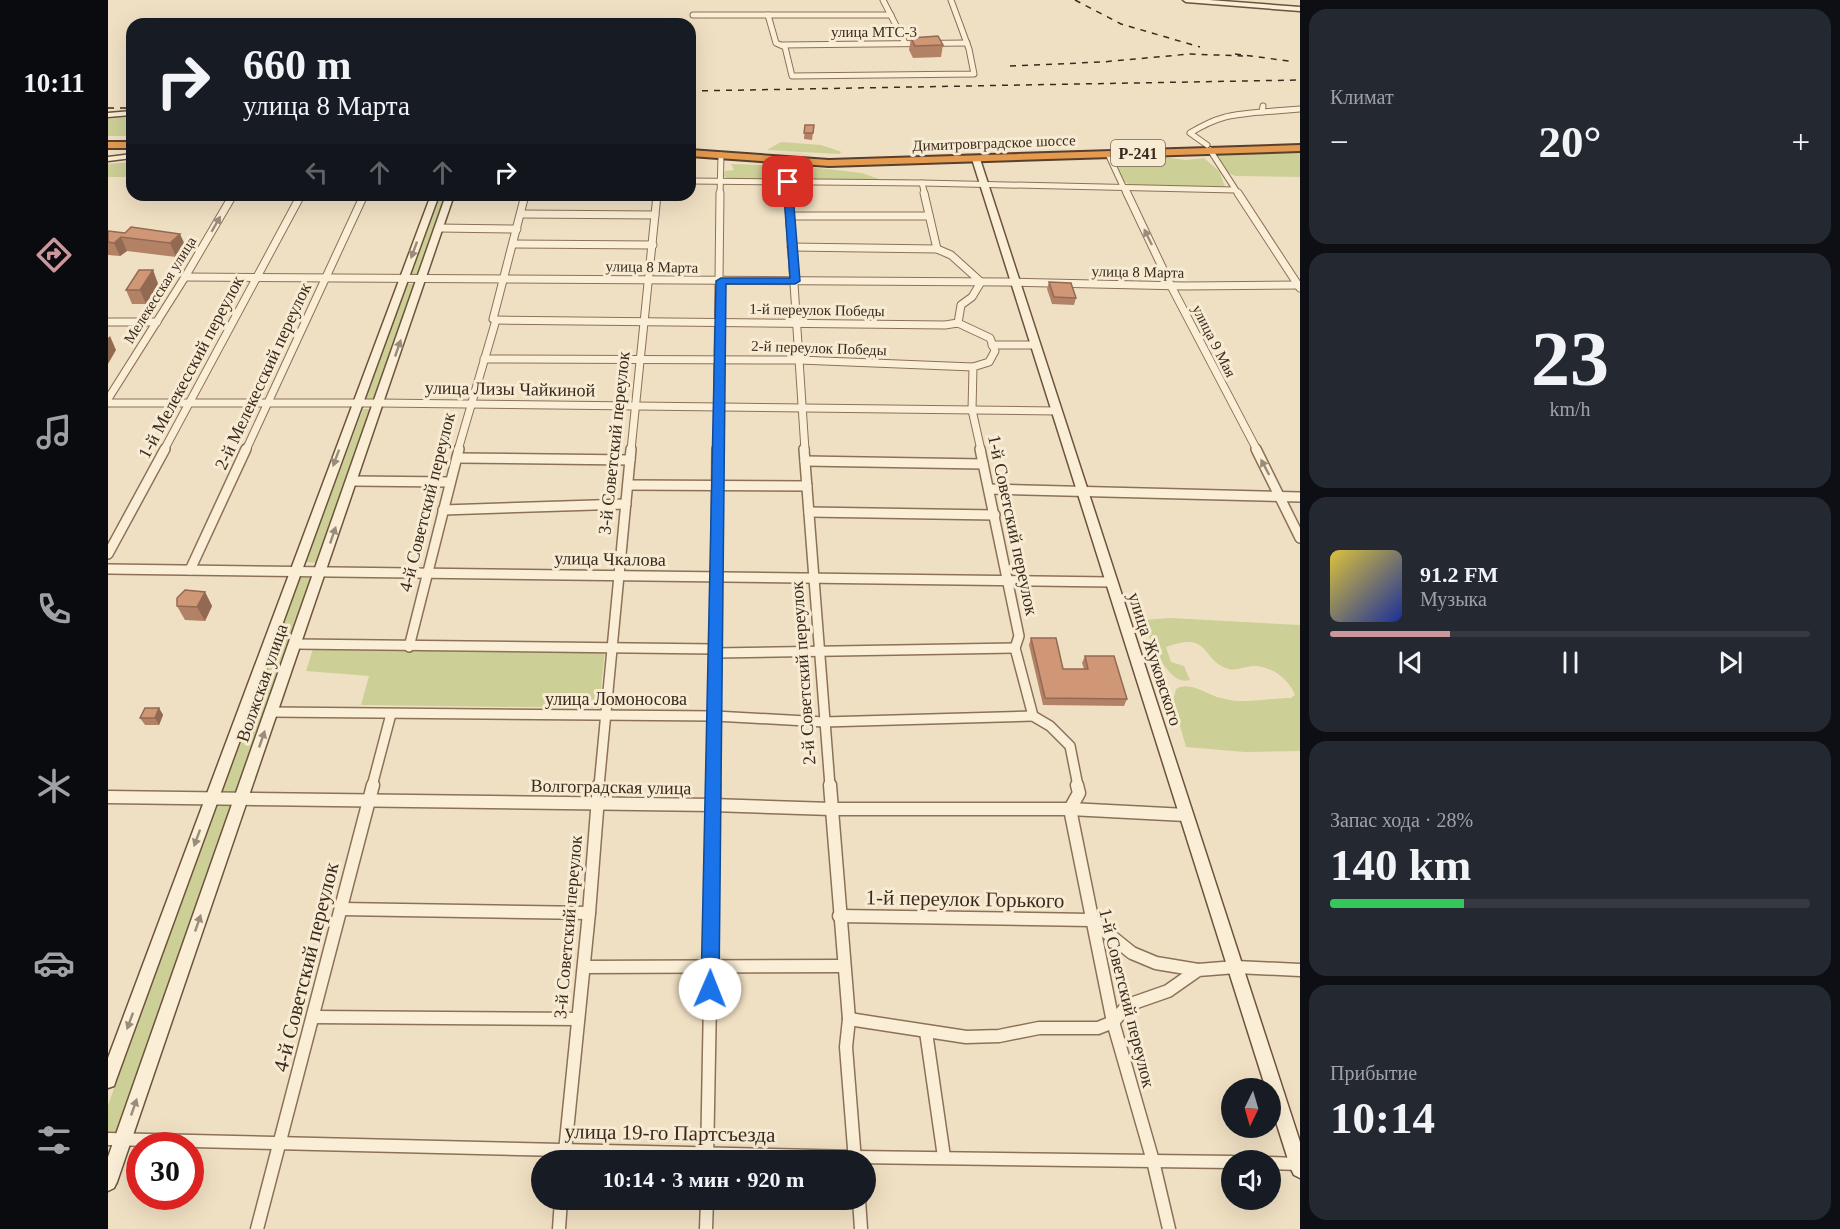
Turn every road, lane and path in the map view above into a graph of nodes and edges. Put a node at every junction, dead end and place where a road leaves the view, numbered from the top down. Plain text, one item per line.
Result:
1 (883, 0) edge
2 (951, 0) edge
3 (1186, 0) edge
4 (1300, 9) edge
5 (693, 15) dead end
6 (768, 15) junction
7 (891, 15) junction
8 (905, 43) junction
9 (967, 44) junction
10 (782, 45) junction
11 (1300, 110) edge
12 (126, 114) edge
13 (108, 115) edge
14 (108, 143) edge
15 (126, 143) edge
16 (1300, 143) edge
17 (1207, 145) junction
18 (696, 148) edge
19 (1300, 148) edge
20 (696, 153) edge
21 (1108, 154) junction
22 (721, 155) junction
23 (974, 156) junction
24 (126, 157) edge
25 (108, 159) edge
26 (696, 180) edge
27 (720, 180) junction
28 (788, 182) junction
29 (922, 183) junction
30 (984, 185) junction
31 (1123, 186) junction
32 (1235, 190) junction
33 (230, 201) edge
34 (298, 201) edge
35 (361, 201) edge
36 (433, 201) edge
37 (448, 201) edge
38 (524, 201) edge
39 (656, 201) edge
40 (521, 214) junction
41 (655, 215) junction
42 (790, 216) junction
43 (929, 216) junction
44 (439, 228) junction
45 (517, 229) junction
46 (513, 244) junction
47 (653, 245) junction
48 (791, 247) junction
49 (937, 249) junction
50 (185, 278) junction
51 (404, 278) junction
52 (255, 279) junction
53 (324, 279) junction
54 (421, 279) junction
55 (503, 279) junction
56 (649, 280) junction
57 (721, 281) junction
58 (795, 281) junction
59 (981, 282) junction
60 (1015, 282) junction
61 (1171, 286) junction
62 (1299, 287) edge
63 (496, 320) junction
64 (108, 321) edge
65 (644, 321) junction
66 (157, 322) junction
67 (718, 322) junction
68 (796, 322) junction
69 (958, 322) junction
70 (992, 345) junction
71 (1035, 345) junction
72 (484, 359) junction
73 (718, 359) junction
74 (642, 360) junction
75 (799, 360) junction
76 (973, 367) junction
77 (108, 401) edge
78 (188, 403) junction
79 (268, 403) junction
80 (356, 403) junction
81 (379, 403) junction
82 (470, 404) junction
83 (636, 406) junction
84 (717, 406) junction
85 (802, 407) junction
86 (972, 410) junction
87 (1057, 411) junction
88 (456, 458) junction
89 (630, 460) junction
90 (805, 461) junction
91 (983, 464) junction
92 (352, 481) junction
93 (450, 482) junction
94 (628, 485) junction
95 (716, 486) junction
96 (807, 486) junction
97 (989, 489) junction
98 (1082, 490) junction
99 (1281, 496) junction
100 (1300, 497) edge
101 (626, 504) junction
102 (443, 510) junction
103 (809, 512) junction
104 (995, 515) junction
105 (1300, 538) edge
106 (108, 554) edge
107 (108, 568) edge
108 (190, 570) junction
109 (295, 571) junction
110 (320, 571) junction
111 (427, 573) junction
112 (619, 575) junction
113 (715, 576) junction
114 (813, 578) junction
115 (1009, 580) junction
116 (1111, 582) junction
117 (295, 644) junction
118 (409, 646) junction
119 (1015, 648) junction
120 (611, 649) junction
121 (714, 651) junction
122 (819, 653) junction
123 (271, 712) junction
124 (391, 714) junction
125 (604, 715) junction
126 (715, 716) junction
127 (1033, 716) junction
128 (824, 722) junction
129 (108, 797) edge
130 (212, 798) junction
131 (241, 799) junction
132 (368, 800) junction
133 (596, 803) junction
134 (712, 805) junction
135 (831, 809) junction
136 (1070, 809) junction
137 (1186, 815) junction
138 (341, 909) junction
139 (589, 913) junction
140 (839, 916) junction
141 (1090, 920) junction
142 (711, 965) junction
143 (843, 966) junction
144 (584, 967) junction
145 (1236, 967) junction
146 (1198, 970) junction
147 (1300, 970) edge
148 (314, 1017) junction
149 (578, 1019) junction
150 (849, 1019) junction
151 (1113, 1022) junction
152 (926, 1032) junction
153 (108, 1080) edge
154 (108, 1139) edge
155 (123, 1139) junction
156 (280, 1143) junction
157 (565, 1150) edge
158 (707, 1150) edge
159 (854, 1150) edge
160 (531, 1154) edge
161 (944, 1157) junction
162 (876, 1159) edge
163 (1153, 1161) junction
164 (1221, 1162) edge
165 (1281, 1165) edge
166 (1299, 1167) edge
167 (108, 1182) edge
168 (560, 1210) edge
169 (707, 1210) edge
170 (860, 1210) edge
171 (257, 1229) edge
172 (559, 1229) edge
173 (706, 1229) edge
174 (861, 1229) edge
175 (1169, 1229) edge

1 - 7 street
2 - 9 street
3 - 4 main road
5 - 6 street
6 - 7 street
6 - 10 street
7 - 8 street
8 - 9 street, улица МТС-3
8 - 10 street, улица МТС-3
9 - 10 street
11 - 17 street
12 - 13 main road
14 - 15 highway
16 - 17 highway, Димитровградское шоссе / Р-241
17 - 19 highway, Димитровградское шоссе / Р-241
17 - 21 highway, Димитровградское шоссе / Р-241
17 - 23 highway, Димитровградское шоссе / Р-241
17 - 32 street
18 - 23 highway, Димитровградское шоссе / Р-241
20 - 22 highway, Димитровградское шоссе / Р-241
21 - 23 highway, Димитровградское шоссе / Р-241
21 - 31 street, улица 9 Мая
22 - 23 highway, Димитровградское шоссе / Р-241
22 - 27 street
23 - 30 main road, улица Жуковского
24 - 25 main road
26 - 27 street
27 - 28 street
27 - 57 street
28 - 29 street
28 - 42 street, 2-й Советский переулок
29 - 30 street
29 - 43 street
30 - 31 street
30 - 60 main road, улица Жуковского
31 - 32 street
61 -> 31 street, улица 9 Мая
32 - 62 street
50 -> 33 street, Мелекесская улица
34 - 52 street, 1-й Мелекесский переулок
35 - 53 street, 2-й Мелекесский переулок
36 -> 51 main road, Волжская улица
37 - 44 main road, Волжская улица
38 - 40 street, 4-й Советский переулок
39 - 41 street, 3-й Советский переулок
40 - 41 street
40 - 45 street, 4-й Советский переулок
41 - 47 street, 3-й Советский переулок
42 - 43 street
42 - 48 street, 2-й Советский переулок
43 - 49 street
44 - 45 street
44 - 54 main road, Волжская улица
45 - 46 street, 4-й Советский переулок
46 - 47 street
46 - 55 street, 4-й Советский переулок
47 - 56 street, 3-й Советский переулок
48 - 49 street
48 - 58 street, 2-й Советский переулок
49 - 59 street
50 - 52 street, улица 8 Марта
50 - 66 street, Мелекесская улица
51 - 53 street, улица 8 Марта
51 - 54 street, улица 8 Марта
51 - 80 main road, Волжская улица
52 - 53 street, улица 8 Марта
52 - 78 street, 1-й Мелекесский переулок
53 - 79 street, 2-й Мелекесский переулок
54 - 55 street, улица 8 Марта
81 -> 54 main road, Волжская улица
55 - 56 street, улица 8 Марта
55 - 63 street, 4-й Советский переулок
56 - 57 street, улица 8 Марта
56 - 65 street, 3-й Советский переулок
57 - 58 street, улица 8 Марта
57 - 67 street
58 - 59 street, улица 8 Марта
58 - 68 street, 2-й Советский переулок
59 - 60 street, улица 8 Марта
59 - 69 street
60 - 61 street, улица 8 Марта
60 - 71 main road, улица Жуковского
61 - 62 street, улица 8 Марта
99 -> 61 street, улица 9 Мая
63 - 65 street, 1-й переулок Победы
63 - 72 street, 4-й Советский переулок
64 - 66 street
65 - 67 street, 1-й переулок Победы
65 - 74 street, 3-й Советский переулок
66 - 77 street, Мелекесская улица
67 - 68 street, 1-й переулок Победы
67 - 73 street
68 - 69 street, 1-й переулок Победы
68 - 75 street, 2-й Советский переулок
69 - 70 street
70 - 71 street
70 - 76 street
71 - 87 main road, улица Жуковского
72 - 74 street, 2-й переулок Победы
72 - 82 street, 4-й Советский переулок
73 - 74 street, 2-й переулок Победы
73 - 75 street, 2-й переулок Победы
73 - 84 street
74 - 83 street, 3-й Советский переулок
75 - 76 street, 2-й переулок Победы
75 - 85 street, 2-й Советский переулок
76 - 86 street, 1-й Советский переулок
77 - 78 street, улица Лизы Чайкиной
78 - 79 street, улица Лизы Чайкиной
78 - 106 street, 1-й Мелекесский переулок
79 - 80 street, улица Лизы Чайкиной
79 - 108 street, 2-й Мелекесский переулок
80 - 81 street, улица Лизы Чайкиной
80 -> 109 main road, Волжская улица
81 - 82 street, улица Лизы Чайкиной
81 - 92 main road, Волжская улица
82 - 83 street, улица Лизы Чайкиной
82 - 88 street, 4-й Советский переулок
83 - 84 street, улица Лизы Чайкиной
83 - 89 street, 3-й Советский переулок
84 - 85 street, улица Лизы Чайкиной
84 - 95 street
85 - 86 street, улица Лизы Чайкиной
85 - 90 street, 2-й Советский переулок
86 - 87 street, улица Лизы Чайкиной
86 - 91 street, 1-й Советский переулок
87 - 98 main road, улица Жуковского
88 - 89 street
88 - 93 street, 4-й Советский переулок
89 - 94 street, 3-й Советский переулок
90 - 91 street
90 - 96 street, 2-й Советский переулок
91 - 97 street, 1-й Советский переулок
92 - 93 street
110 -> 92 main road, Волжская улица
93 - 102 street, 4-й Советский переулок
94 - 95 street
94 - 101 street, 3-й Советский переулок
95 - 96 street
95 - 113 street
96 - 103 street, 2-й Советский переулок
97 - 98 street
97 - 104 street, 1-й Советский переулок
98 - 99 street
98 - 116 main road, улица Жуковского
99 - 100 street
99 - 105 street, улица 9 Мая
101 - 102 street
101 - 112 street, 3-й Советский переулок
102 - 111 street, 4-й Советский переулок
103 - 104 street
103 - 114 street, 2-й Советский переулок
104 - 115 street, 1-й Советский переулок
107 - 108 street, улица Чкалова
108 - 109 street, улица Чкалова
109 - 110 street, улица Чкалова
109 - 130 main road, Волжская улица
110 - 111 street, улица Чкалова
110 - 117 main road, Волжская улица
111 - 112 street, улица Чкалова
111 - 118 street, 4-й Советский переулок
112 - 113 street, улица Чкалова
112 - 120 street, 3-й Советский переулок
113 - 114 street, улица Чкалова
113 - 121 street
114 - 115 street, улица Чкалова
114 - 122 street, 2-й Советский переулок
115 - 116 street, улица Чкалова
115 - 119 street, 1-й Советский переулок
116 - 137 main road, улица Жуковского
117 - 118 street
117 - 123 main road, Волжская улица
118 - 120 street
119 - 122 street
119 - 127 street, 1-й Советский переулок
120 - 121 street
120 - 125 street, 3-й Советский переулок
121 - 122 street
121 - 126 street
122 - 128 street, 2-й Советский переулок
123 - 124 street, улица Ломоносова
131 -> 123 main road, Волжская улица
124 - 125 street, улица Ломоносова
124 - 132 street, 4-й Советский переулок
125 - 126 street, улица Ломоносова
125 - 133 street, 3-й Советский переулок
126 - 128 street, улица Ломоносова
126 - 134 street
127 - 128 street, улица Ломоносова
127 - 136 street, 1-й Советский переулок
128 - 135 street, 2-й Советский переулок
129 - 130 street, Волгоградская улица
130 - 131 street, Волгоградская улица
130 -> 153 main road, Волжская улица
131 - 132 street, Волгоградская улица
155 -> 131 main road, Волжская улица
132 - 133 street, Волгоградская улица
132 - 138 street, 4-й Советский переулок
133 - 134 street, Волгоградская улица
133 - 139 street, 3-й Советский переулок
134 - 135 street, Волгоградская улица
134 - 142 street
135 - 136 street, Волгоградская улица
135 - 140 street, 2-й Советский переулок
136 - 137 street, Волгоградская улица
136 - 141 street, 1-й Советский переулок
137 - 145 main road, улица Жуковского
138 - 139 street
138 - 148 street, 4-й Советский переулок
139 - 144 street, 3-й Советский переулок
140 - 141 street, 1-й переулок Горького
140 - 143 street, 2-й Советский переулок
141 - 146 street
141 - 151 street, 1-й Советский переулок
142 - 143 street
142 - 144 street
142 - 158 street
143 - 150 street, 2-й Советский переулок
144 - 149 street, 3-й Советский переулок
145 - 146 street
145 - 147 street
145 - 166 main road, улица Жуковского
146 - 151 street
148 - 149 street
148 - 156 street, 4-й Советский переулок
149 - 157 street, 3-й Советский переулок
150 - 152 street
150 - 159 street, 2-й Советский переулок
151 - 152 street
151 - 163 street, 1-й Советский переулок
152 - 161 street
154 - 155 street, улица 19-го Партсъезда
155 - 156 street, улица 19-го Партсъезда
155 - 167 main road, Волжская улица
156 - 160 street, улица 19-го Партсъезда
156 - 171 street, 4-й Советский переулок
161 - 162 street, улица 19-го Партсъезда
161 - 163 street, улица 19-го Партсъезда
163 - 164 street, улица 19-го Партсъезда
163 - 175 street, 1-й Советский переулок
165 - 166 street
168 - 172 street
169 - 173 street
170 - 174 street

